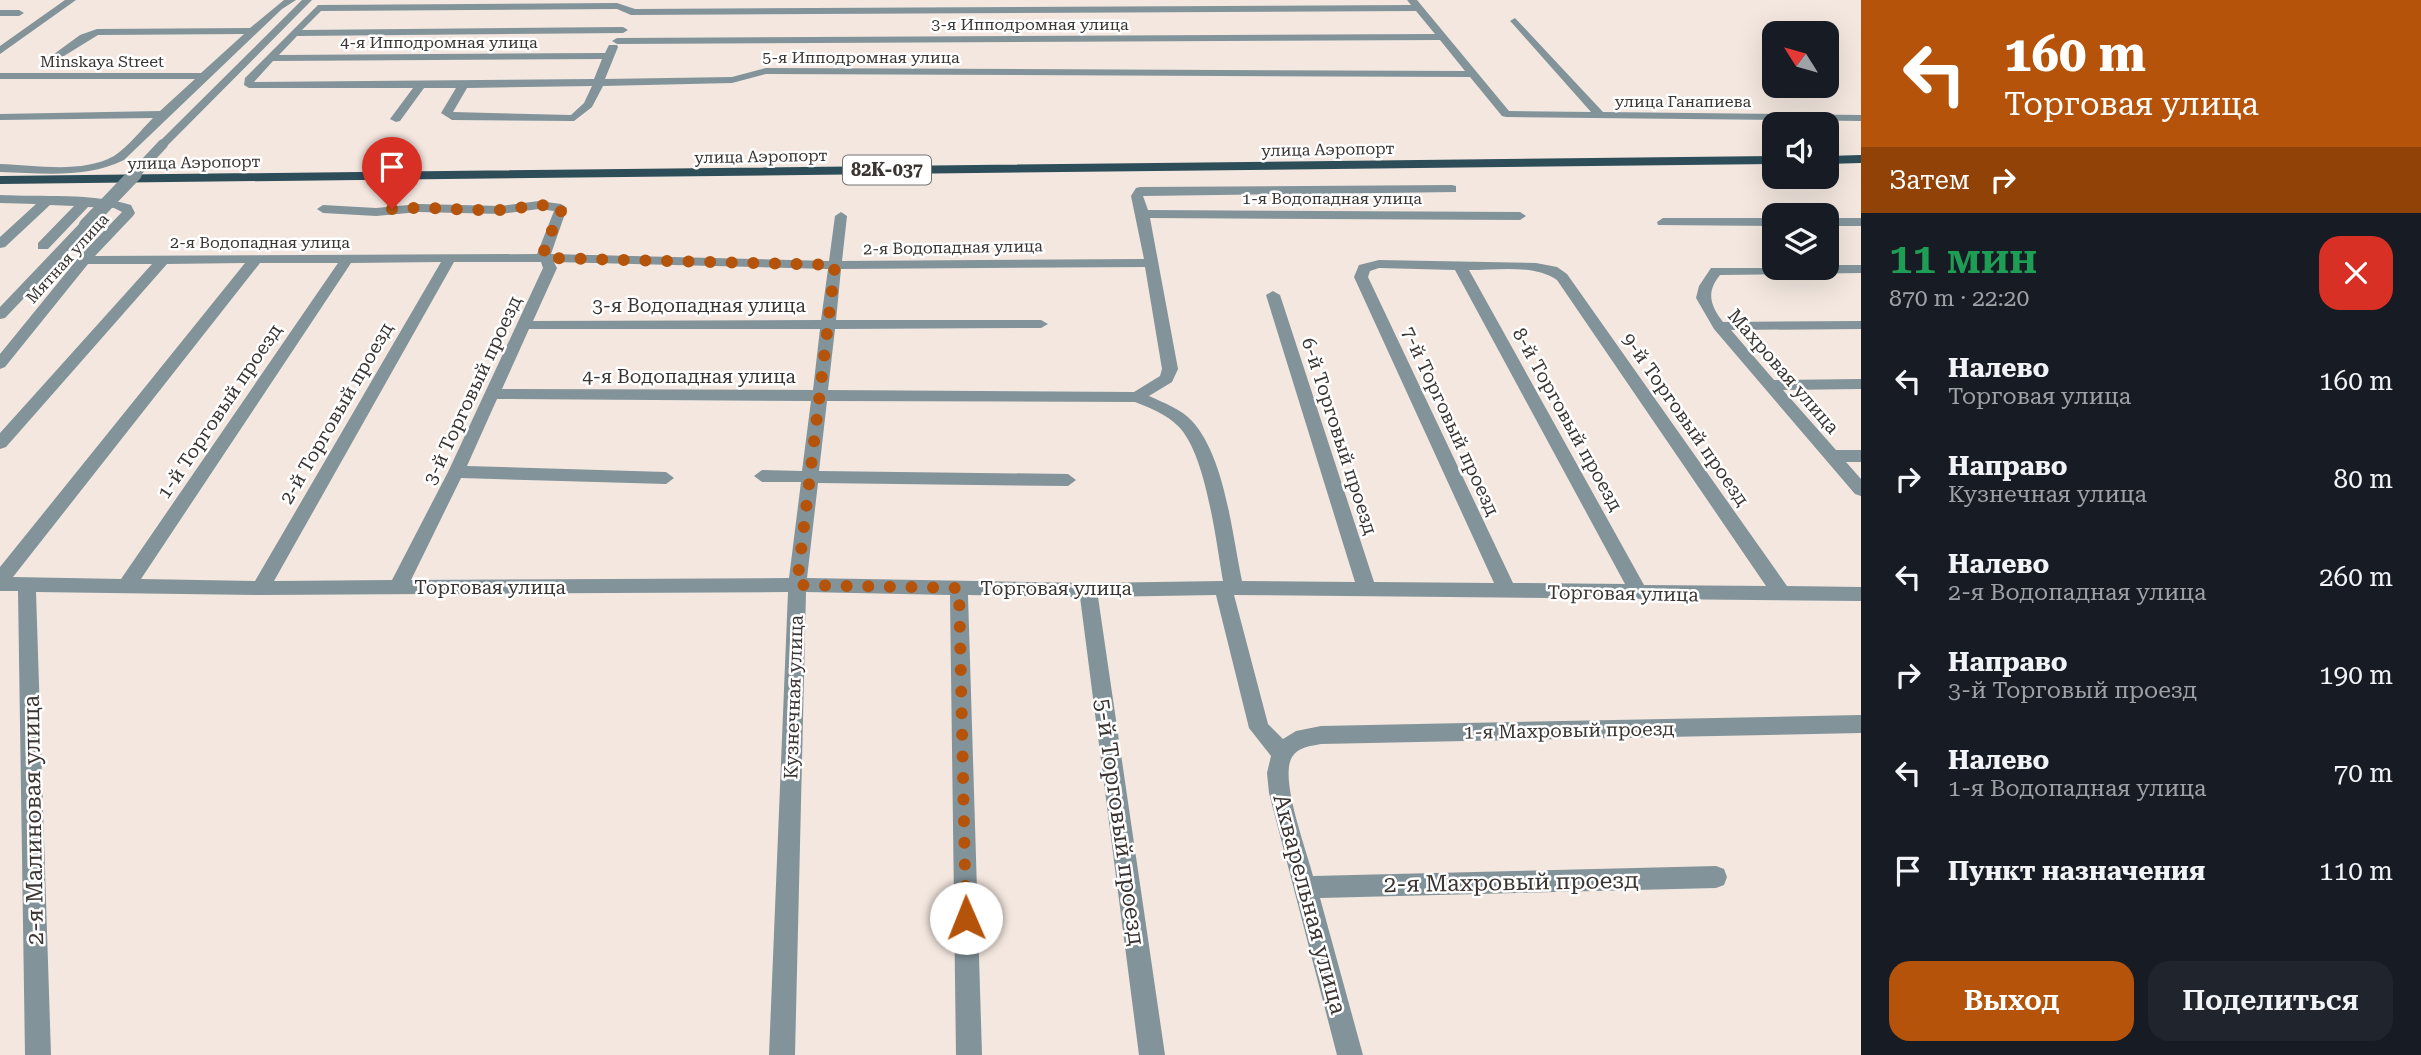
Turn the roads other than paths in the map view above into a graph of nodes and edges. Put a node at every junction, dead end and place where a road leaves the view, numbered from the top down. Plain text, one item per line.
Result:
1 (7, 0) edge
2 (71, 0) edge
3 (291, 0) edge
4 (307, 0) edge
5 (871, 0) edge
6 (316, 4) edge
7 (1415, 4) edge
8 (0, 5) edge
9 (631, 12) junction
10 (0, 13) edge
11 (19, 13) dead end
12 (1515, 21) dead end
13 (869, 26) junction
14 (623, 30) junction
15 (253, 31) junction
16 (293, 33) junction
17 (1443, 37) junction
18 (617, 41) junction
19 (469, 44) junction
20 (0, 51) edge
21 (607, 56) junction
22 (55, 57) dead end
23 (271, 58) junction
24 (1474, 74) junction
25 (0, 76) edge
26 (203, 76) junction
27 (596, 83) junction
28 (463, 85) junction
29 (420, 86) junction
30 (163, 114) junction
31 (1601, 116) junction
32 (0, 117) edge
33 (1861, 118) edge
34 (396, 119) dead end
35 (1861, 159) edge
36 (1762, 160) edge
37 (1839, 160) edge
38 (1839, 166) edge
39 (1861, 166) edge
40 (1762, 167) edge
41 (0, 168) edge
42 (0, 180) edge
43 (0, 186) edge
44 (1452, 188) dead end
45 (0, 199) edge
46 (49, 199) junction
47 (85, 202) junction
48 (323, 209) dead end
49 (1143, 214) junction
50 (841, 216) dead end
51 (1520, 216) dead end
52 (1663, 222) dead end
53 (1762, 222) edge
54 (1839, 222) edge
55 (1861, 222) edge
56 (0, 244) edge
57 (43, 246) dead end
58 (256, 258) junction
59 (545, 258) junction
60 (164, 259) junction
61 (347, 259) junction
62 (84, 260) junction
63 (449, 260) junction
64 (1150, 264) junction
65 (835, 265) junction
66 (1460, 266) junction
67 (1861, 269) edge
68 (1273, 295) dead end
69 (0, 315) edge
70 (829, 324) junction
71 (1041, 324) dead end
72 (526, 325) junction
73 (1861, 325) edge
74 (1719, 326) junction
75 (0, 364) edge
76 (1861, 384) edge
77 (1770, 385) junction
78 (492, 394) junction
79 (820, 397) junction
80 (1137, 397) junction
81 (0, 443) edge
82 (1832, 456) junction
83 (1861, 456) edge
84 (456, 472) junction
85 (762, 476) dead end
86 (666, 478) dead end
87 (810, 479) junction
88 (1068, 480) dead end
89 (1861, 490) edge
90 (0, 582) edge
91 (27, 585) junction
92 (797, 585) junction
93 (126, 586) junction
94 (398, 587) junction
95 (260, 588) junction
96 (959, 588) junction
97 (1228, 588) junction
98 (1088, 590) junction
99 (1367, 590) junction
100 (1507, 592) junction
101 (1639, 593) junction
102 (1782, 594) junction
103 (1861, 594) edge
104 (1861, 724) edge
105 (1282, 752) junction
106 (1716, 877) dead end
107 (1307, 887) junction
108 (38, 1055) edge
109 (782, 1055) edge
110 (969, 1055) edge
111 (1152, 1055) edge
112 (1350, 1055) edge

1 - 8 street
2 - 20 street
3 - 15 street
4 - 69 street, bridge
5 - 13 street
6 - 9 street
6 - 16 street
7 - 13 street
7 - 17 street
9 - 13 street
9 - 14 street
10 - 11 street
12 - 31 street
13 - 17 street, 3-я Ипподромная улица
13 - 18 street, 3-я Ипподромная улица
14 - 18 street
14 - 19 street
15 - 22 street
15 - 26 street
16 - 19 street
16 - 23 street
17 - 24 street
18 - 21 street
19 - 21 street, 4-я Ипподромная улица
19 - 23 street, 4-я Ипподромная улица
21 - 27 street
23 - 29 street, 5-я Ипподромная улица
24 - 27 street, 5-я Ипподромная улица
24 - 31 street, улица Ганапиева
25 - 26 street, Minskaya Street
26 - 30 street
27 - 28 street, 5-я Ипподромная улица
27 - 28 street
28 - 29 street, 5-я Ипподромная улица
29 - 34 street
30 - 32 street
30 - 41 street
31 - 33 street, улица Ганапиева
35 - 37 main road
36 - 42 main road, улица Аэропорт / 82К-037
38 - 39 main road
40 - 43 main road, улица Аэропорт
44 - 49 street
45 - 46 street, Мятная улица
46 - 47 street, Мятная улица
46 - 56 street
47 - 57 street
47 - 62 street, Мятная улица
48 - 59 street, 3-й Торговый проезд
49 - 51 street, 1-я Водопадная улица
49 - 64 street
50 - 65 street, Кузнечная улица
52 - 53 street
54 - 55 street
58 - 60 street, 2-я Водопадная улица
58 - 61 street, 2-я Водопадная улица
58 - 90 street
59 - 63 street, 2-я Водопадная улица
59 - 65 street, 2-я Водопадная улица
59 - 72 street, 3-й Торговый проезд
60 - 62 street, 2-я Водопадная улица
60 - 81 street
61 - 63 street, 2-я Водопадная улица
61 - 93 street, 1-й Торговый проезд
62 - 75 street, Мятная улица
63 - 95 street, 2-й Торговый проезд
64 - 65 street, 2-я Водопадная улица
64 - 80 street
65 - 70 street, Кузнечная улица
66 - 100 street, 7-й Торговый проезд
66 - 101 street, 8-й Торговый проезд
66 - 102 street, 9-й Торговый проезд
67 - 74 street, Махровая улица
68 - 99 street, 6-й Торговый проезд
70 - 71 street, 3-я Водопадная улица
70 - 72 street, 3-я Водопадная улица
70 - 79 street, Кузнечная улица
72 - 78 street, 3-й Торговый проезд
73 - 74 street
74 - 77 street, Махровая улица
76 - 77 street
77 - 82 street, Махровая улица
78 - 79 street, 4-я Водопадная улица
78 - 84 street, 3-й Торговый проезд
79 - 80 street, 4-я Водопадная улица
79 - 87 street, Кузнечная улица
80 - 97 street
82 - 83 street
82 - 89 street, Махровая улица
84 - 86 street
84 - 94 street, 3-й Торговый проезд
85 - 87 street
87 - 88 street
87 - 92 street, Кузнечная улица
90 - 91 street, Торговая улица
91 - 93 street, Торговая улица
91 - 108 street, 2-я Малиновая улица
92 - 94 street, Торговая улица
92 - 96 street, Торговая улица
92 - 109 street, Кузнечная улица
93 - 95 street, Торговая улица
94 - 95 street, Торговая улица
96 - 98 street, Торговая улица
96 - 110 street
97 - 98 street, Торговая улица
97 - 99 street, Торговая улица
97 - 105 street
98 - 111 street, 5-й Торговый проезд
99 - 100 street, Торговая улица
100 - 101 street, Торговая улица
101 - 102 street, Торговая улица
102 - 103 street, Торговая улица
104 - 105 street, 1-я Махровый проезд
105 - 107 street, Акварельная улица
106 - 107 street, 2-я Махровый проезд
107 - 112 street, Акварельная улица

